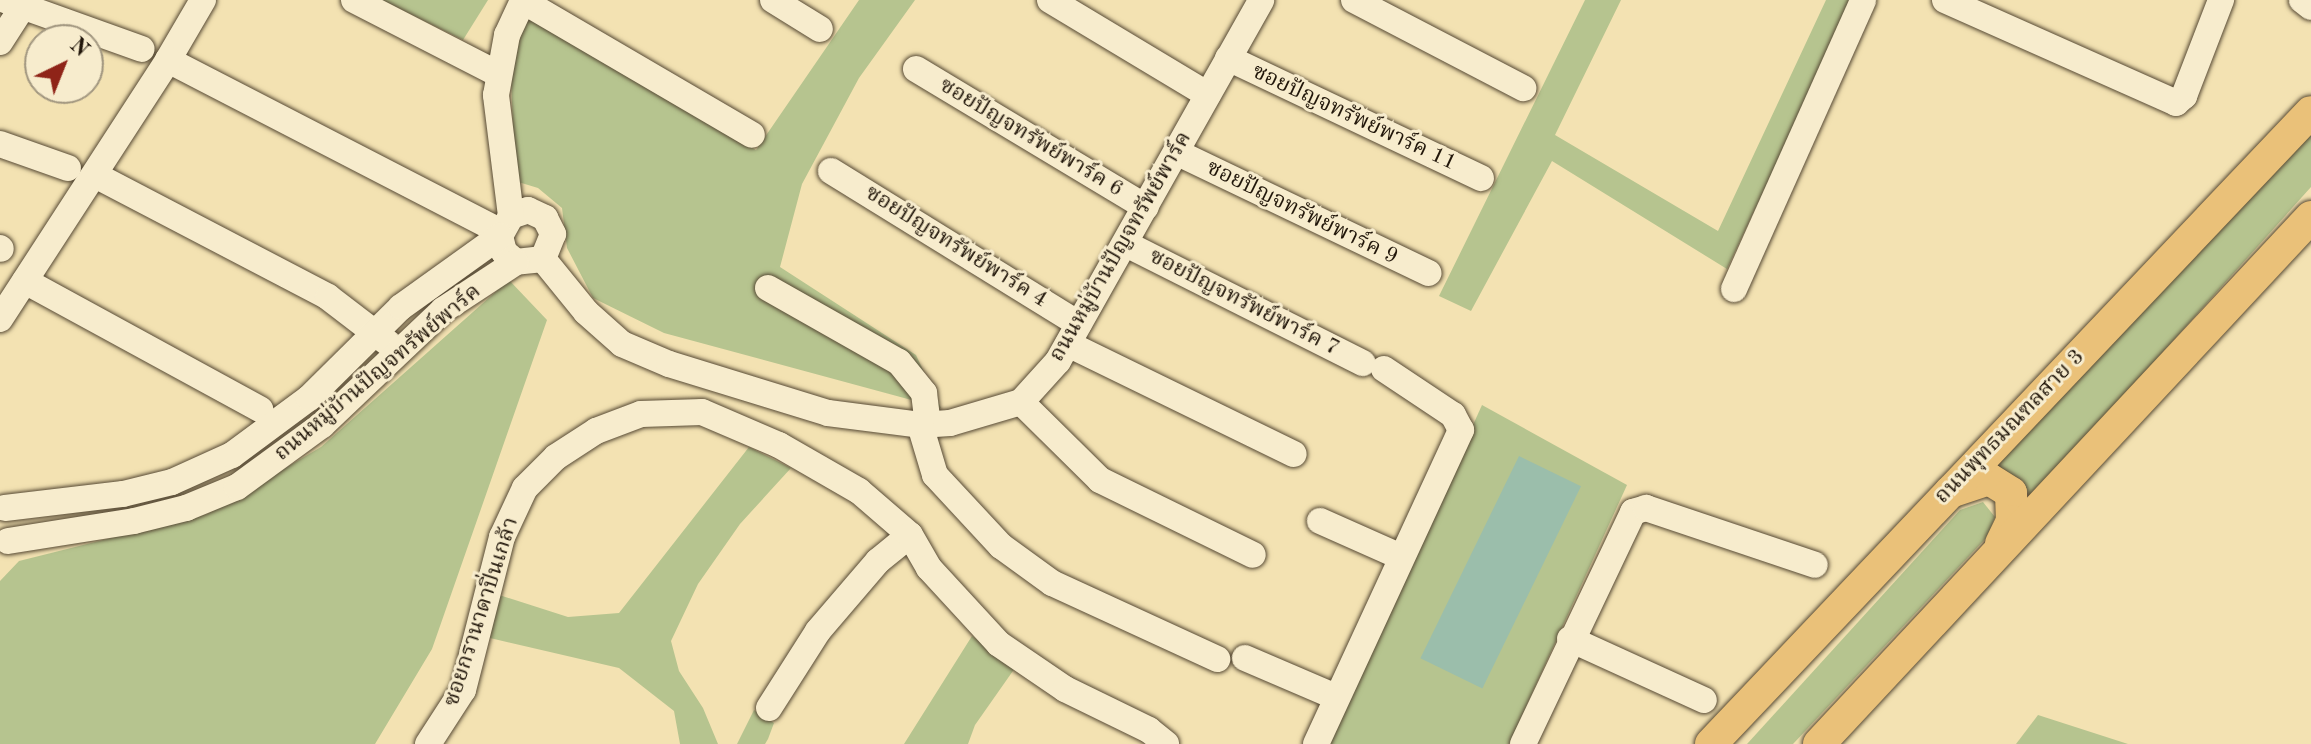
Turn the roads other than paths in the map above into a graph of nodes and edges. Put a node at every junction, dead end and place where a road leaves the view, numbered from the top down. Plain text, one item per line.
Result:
1 (203, 0) edge
2 (354, 0) edge
3 (523, 0) edge
4 (773, 0) edge
5 (1050, 0) edge
6 (1261, 0) edge
7 (1354, 0) edge
8 (1863, 0) edge
9 (1945, 0) edge
10 (2221, 0) edge
11 (2302, 0) edge
12 (18, 2) edge
13 (2311, 7) edge
14 (820, 29) dead end
15 (0, 42) edge
16 (142, 49) dead end
17 (1228, 58) junction
18 (168, 60) junction
19 (916, 69) dead end
20 (498, 74) junction
21 (1523, 88) dead end
22 (1208, 95) junction
23 (2311, 112) edge
24 (752, 135) dead end
25 (0, 144) edge
26 (1176, 152) junction
27 (68, 168) dead end
28 (831, 171) dead end
29 (95, 175) junction
30 (1481, 178) dead end
31 (1146, 207) junction
32 (2311, 217) edge
33 (504, 228) junction
34 (1126, 244) junction
35 (543, 259) junction
36 (516, 262) junction
37 (1428, 273) dead end
38 (25, 281) junction
39 (768, 288) dead end
40 (1734, 289) dead end
41 (0, 319) edge
42 (1074, 334) junction
43 (367, 340) junction
44 (388, 359) junction
45 (1021, 402) junction
46 (260, 409) dead end
47 (924, 424) junction
48 (1294, 454) dead end
49 (1941, 498) junction
50 (2, 505) edge
51 (1320, 521) dead end
52 (910, 535) junction
53 (4, 551) edge
54 (1997, 554) junction
55 (1253, 555) dead end
56 (1399, 556) junction
57 (1815, 565) dead end
58 (1570, 639) junction
59 (1245, 658) dead end
60 (1217, 659) dead end
61 (1336, 697) junction
62 (1704, 700) dead end
63 (769, 708) dead end
64 (433, 743) edge
65 (1166, 744) edge
66 (1316, 744) edge
67 (1523, 744) edge
68 (1711, 744) edge
69 (1819, 744) edge

1 - 18 street
2 - 20 street
3 - 20 street
3 - 24 street
4 - 14 street
5 - 22 street
6 - 17 street, ถนนหมู่บ้านปัญจทรัพย์พาร์ค
7 - 21 street
8 - 40 street
9 - 10 street
11 - 13 street
12 - 15 street
12 - 16 street
17 - 22 street, ถนนหมู่บ้านปัญจทรัพย์พาร์ค
17 - 30 street, ซอยปัญจทรัพย์พาร์ค 11
18 - 29 street
18 - 33 street
19 - 31 street, ซอยปัญจทรัพย์พาร์ค 6
20 - 33 street
22 - 26 street, ถนนหมู่บ้านปัญจทรัพย์พาร์ค
23 - 49 main road, ถนนพุทธมณฑลสาย 3
25 - 27 street
26 - 31 street, ถนนหมู่บ้านปัญจทรัพย์พาร์ค
26 - 37 street, ซอยปัญจทรัพย์พาร์ค 9
28 - 42 street, ซอยปัญจทรัพย์พาร์ค 4
29 - 38 street
29 - 43 street
31 - 34 street, ถนนหมู่บ้านปัญจทรัพย์พาร์ค
32 - 54 main road
33 - 35 street
33 - 36 street
33 - 43 street, ถนนหมู่บ้านปัญจทรัพย์พาร์ค
34 - 42 street, ถนนหมู่บ้านปัญจทรัพย์พาร์ค
34 - 56 street, ซอยปัญจทรัพย์พาร์ค 7
35 - 36 street, ถนนหมู่บ้านปัญจทรัพย์พาร์ค
35 - 47 street
36 - 44 street, ถนนหมู่บ้านปัญจทรัพย์พาร์ค
38 - 41 street
38 - 46 street
39 - 47 street
42 - 45 street, ถนนหมู่บ้านปัญจทรัพย์พาร์ค
42 - 48 street, ซอยปัญจทรัพย์พาร์ค 4
43 - 44 street
43 - 50 street, ถนนหมู่บ้านปัญจทรัพย์พาร์ค
44 - 53 street, ถนนหมู่บ้านปัญจทรัพย์พาร์ค
45 - 47 street
45 - 55 street
47 - 60 street
49 - 54 main road
49 - 68 main road, ถนนพุทธมณฑลสาย 3
50 - 53 street, ถนนหมู่บ้านปัญจทรัพย์พาร์ค
51 - 56 street
52 - 63 street
52 - 64 street, ซอยกรานาดาปิ่นเกล้า
52 - 65 street, ซอยกรานาดาปิ่นเกล้า
54 - 69 main road
56 - 61 street
57 - 58 street
58 - 62 street
58 - 67 street
59 - 61 street
61 - 66 street

